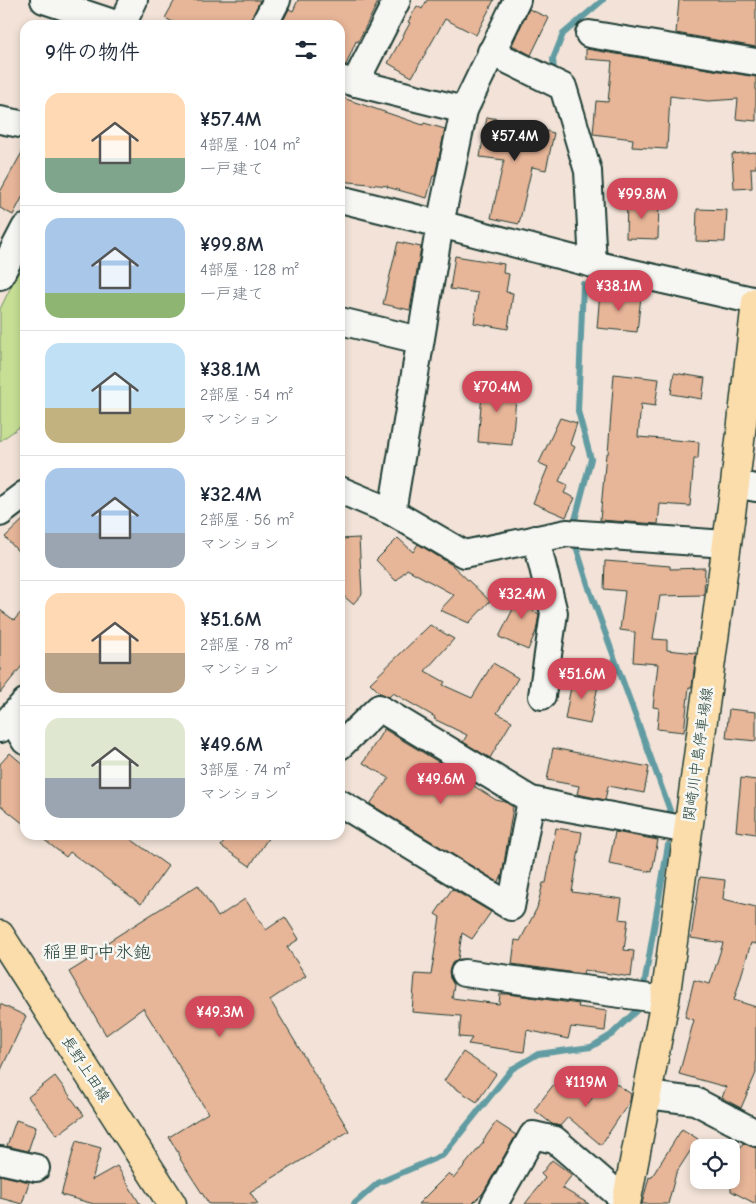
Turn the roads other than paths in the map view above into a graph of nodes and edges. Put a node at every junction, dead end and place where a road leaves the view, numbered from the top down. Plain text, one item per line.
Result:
1 (44, 0) edge
2 (134, 0) edge
3 (277, 0) edge
4 (397, 0) edge
5 (517, 0) edge
6 (105, 20) edge
7 (123, 20) edge
8 (267, 20) edge
9 (589, 34) dead end
10 (491, 52) junction
11 (756, 62) edge
12 (348, 81) edge
13 (464, 110) junction
14 (0, 120) edge
15 (20, 124) edge
16 (345, 201) edge
17 (440, 224) junction
18 (20, 243) edge
19 (593, 264) junction
20 (0, 276) edge
21 (756, 302) edge
22 (345, 322) edge
23 (420, 340) junction
24 (745, 486) edge
25 (345, 492) edge
26 (20, 498) edge
27 (392, 512) junction
28 (0, 513) edge
29 (536, 539) junction
30 (726, 544) junction
31 (542, 696) dead end
32 (12, 717) edge
33 (20, 732) edge
34 (345, 741) edge
35 (531, 800) junction
36 (345, 806) edge
37 (688, 830) junction
38 (0, 935) edge
39 (464, 973) dead end
40 (665, 1000) junction
41 (647, 1095) junction
42 (756, 1133) edge
43 (0, 1160) edge
44 (36, 1168) dead end
45 (627, 1203) edge
46 (172, 1204) edge
47 (494, 1204) edge

1 - 6 street
2 - 7 street
3 - 8 street
4 - 12 street
5 - 10 street
9 - 11 street
10 - 13 street
10 - 19 street
12 - 13 street
13 - 17 street
14 - 15 street
16 - 17 street
17 - 19 street
17 - 23 street
18 - 20 street
19 - 21 street
21 - 24 main road, 関崎川中島停車場線
22 - 23 street
23 - 27 street
24 - 30 main road, 関崎川中島停車場線
25 - 27 street
26 - 28 street
27 - 29 street
29 - 30 street
29 - 31 street
30 - 37 main road, 関崎川中島停車場線
32 - 33 street
34 - 35 street
35 - 36 street
35 - 37 street
37 - 40 main road, 関崎川中島停車場線
38 - 46 main road, 長野上田線
39 - 40 street
40 - 41 main road, 関崎川中島停車場線
41 - 42 street
41 - 45 main road, 関崎川中島停車場線
43 - 44 street
45 - 47 street

